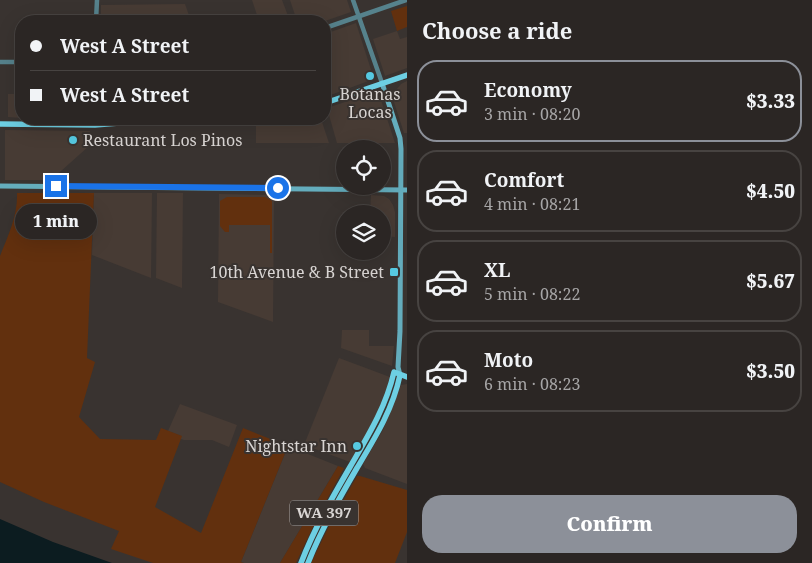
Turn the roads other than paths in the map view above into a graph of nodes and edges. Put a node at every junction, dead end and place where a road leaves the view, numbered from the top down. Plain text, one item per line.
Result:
1 (96, 0) edge
2 (353, 0) edge
3 (406, 0) edge
4 (96, 15) edge
5 (359, 16) junction
6 (331, 26) edge
7 (0, 62) edge
8 (15, 62) edge
9 (407, 75) edge
10 (382, 83) junction
11 (331, 101) edge
12 (0, 124) edge
13 (15, 124) edge
14 (400, 138) junction
15 (407, 138) edge
16 (0, 186) edge
17 (404, 190) edge
18 (397, 371) junction
19 (407, 377) edge
20 (301, 563) edge
21 (308, 563) edge

1 - 4 street
2 - 5 street
3 - 5 street
5 - 6 street
5 - 10 street
7 - 8 street
9 - 10 main road
10 - 11 main road
10 - 14 main road
12 - 13 main road
14 - 15 street
14 - 17 main road
16 - 17 main road
17 - 18 main road
18 - 19 main road
18 - 20 main road, WA 397
18 - 21 main road, WA 397

